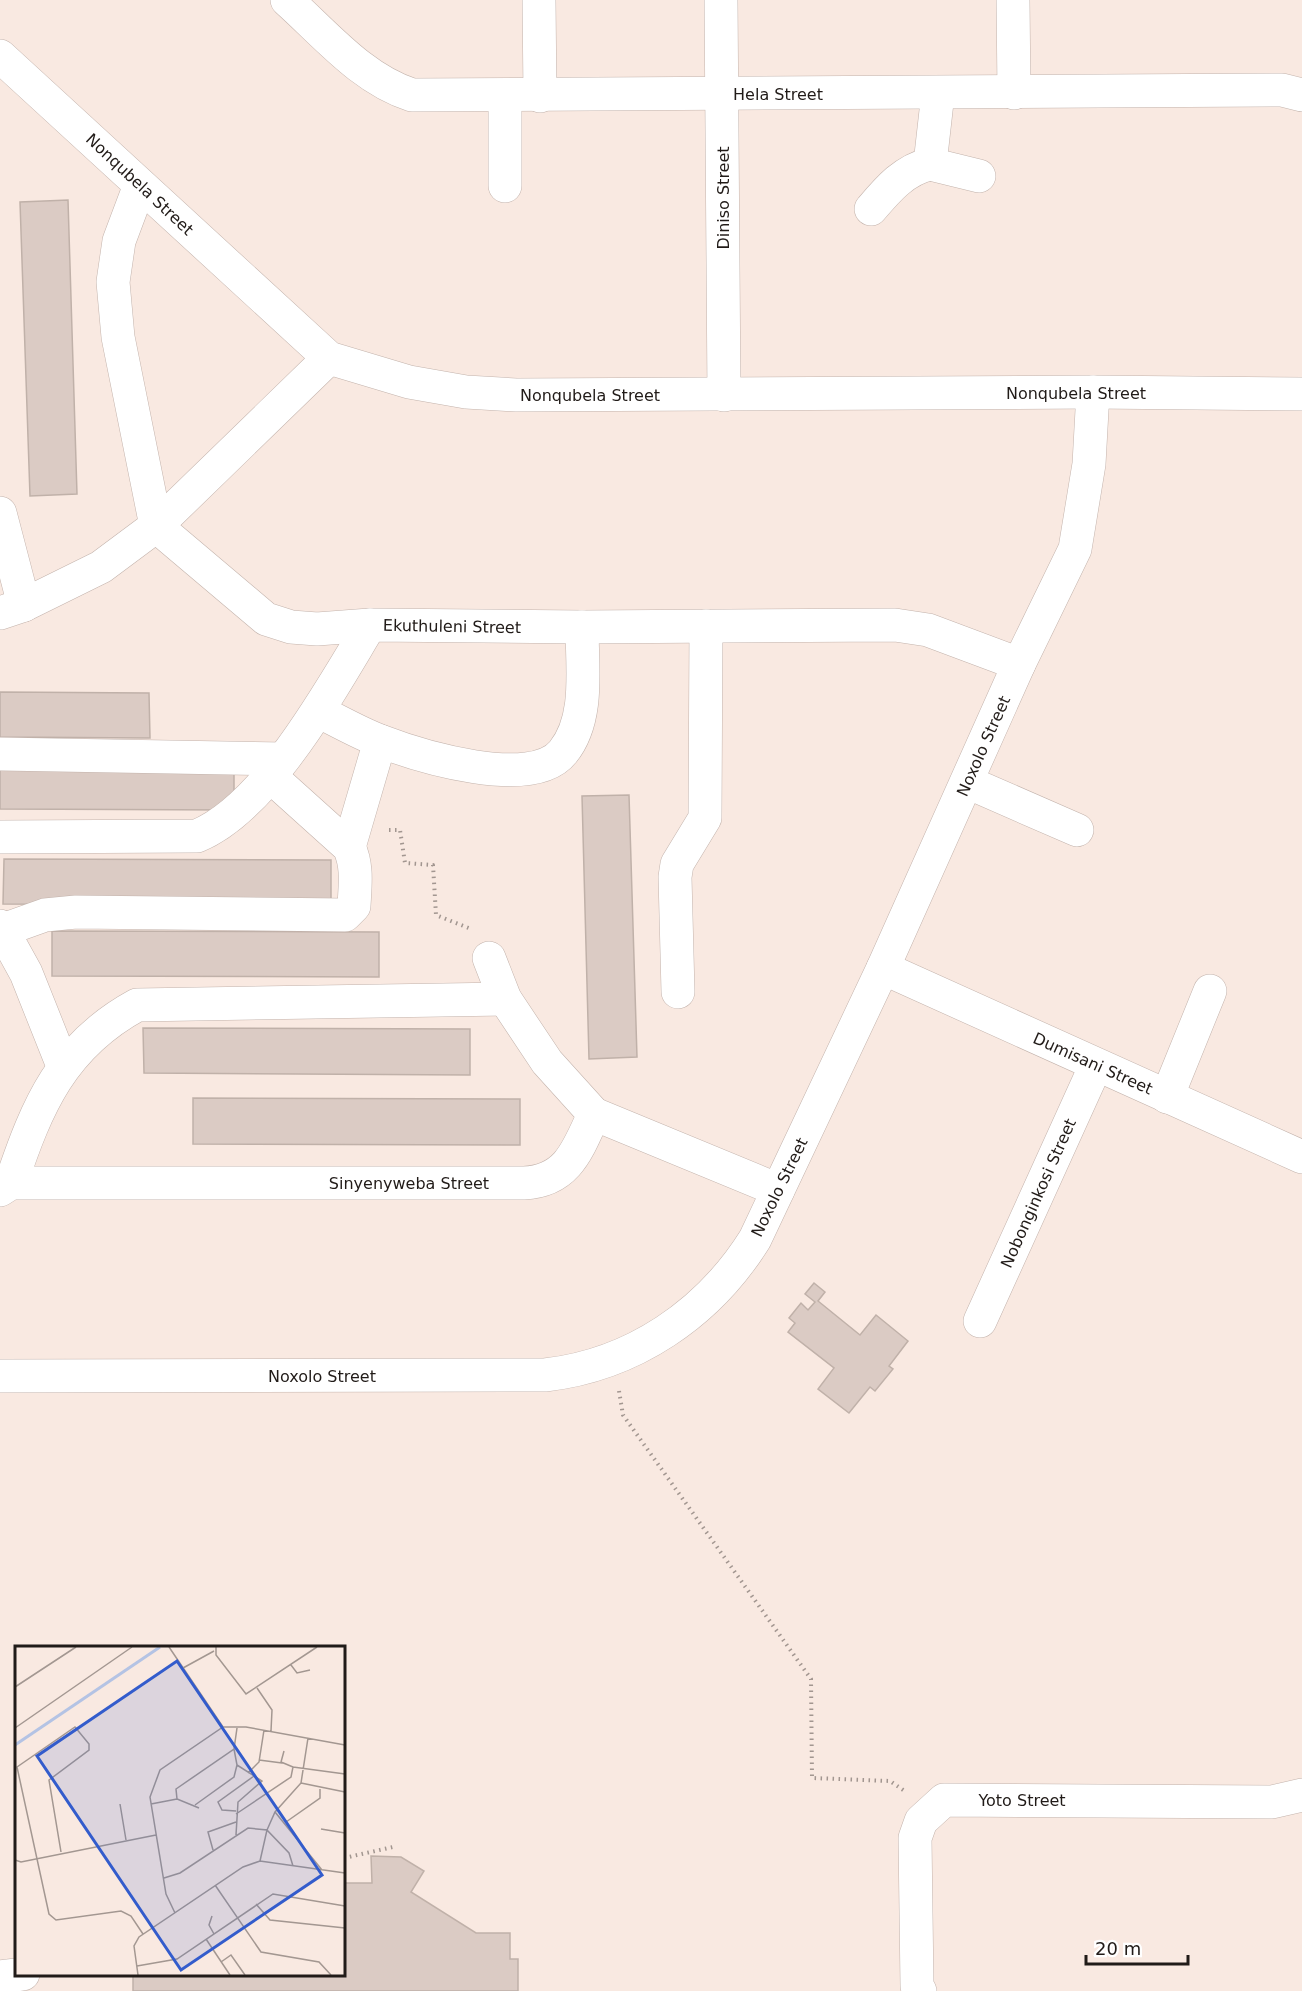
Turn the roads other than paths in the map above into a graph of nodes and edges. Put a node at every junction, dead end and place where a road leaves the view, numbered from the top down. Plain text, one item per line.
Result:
1 (287, 0) edge
2 (539, 0) edge
3 (721, 0) edge
4 (1013, 0) edge
5 (0, 56) edge
6 (938, 93) junction
7 (1014, 93) junction
8 (722, 94) junction
9 (1302, 95) edge
10 (505, 96) junction
11 (540, 96) junction
12 (930, 164) junction
13 (979, 176) dead end
14 (140, 184) junction
15 (505, 186) dead end
16 (871, 209) dead end
17 (329, 358) junction
18 (1093, 392) junction
19 (1302, 394) edge
20 (724, 395) junction
21 (0, 513) edge
22 (156, 526) junction
23 (12, 609) edge
24 (370, 625) junction
25 (706, 626) junction
26 (582, 627) junction
27 (1019, 663) junction
28 (318, 711) junction
29 (380, 741) junction
30 (0, 754) edge
31 (276, 767) junction
32 (966, 782) junction
33 (1077, 830) dead end
34 (0, 837) edge
35 (352, 838) junction
36 (2, 928) edge
37 (489, 958) road end
38 (884, 968) junction
39 (13, 972) edge
40 (1210, 991) dead end
41 (678, 992) dead end
42 (505, 999) junction
43 (1096, 1065) junction
44 (63, 1066) junction
45 (1167, 1096) junction
46 (594, 1114) junction
47 (1302, 1157) edge
48 (5, 1186) edge
49 (778, 1190) junction
50 (980, 1321) dead end
51 (0, 1376) edge
52 (1302, 1795) edge
53 (15, 1975) edge
54 (0, 1977) edge
55 (920, 1991) edge

1 - 10 street, Hela Street
2 - 11 street
3 - 8 street, Diniso Street
4 - 7 street
5 - 14 street, Nonqubela Street
6 - 7 street, Hela Street
6 - 8 street, Hela Street
6 - 12 street
7 - 9 street, Hela Street
8 - 11 street, Hela Street
8 - 20 street, Diniso Street
10 - 11 street, Hela Street
10 - 15 street
12 - 13 street
12 - 16 street
14 - 17 street, Nonqubela Street
14 - 22 street
17 - 20 street, Nonqubela Street
17 - 22 street
18 - 19 street, Nonqubela Street
18 - 20 street, Nonqubela Street
18 - 27 street, Noxolo Street
21 - 23 street
22 - 23 street
22 - 24 street, Ekuthuleni Street
24 - 26 street, Ekuthuleni Street
24 - 28 street
25 - 26 street, Ekuthuleni Street
25 - 27 street, Ekuthuleni Street
25 - 41 street
26 - 29 street
27 - 32 street, Noxolo Street
28 - 29 street
28 - 31 street
29 - 35 street
30 - 31 street
31 - 34 street
31 - 35 street
32 - 33 street
32 - 38 street, Noxolo Street
35 - 36 street
36 - 39 street
37 - 42 street
38 - 43 street, Dumisani Street
38 - 49 street, Noxolo Street
39 - 44 street
40 - 45 street
42 - 44 street
42 - 46 street
43 - 45 street, Dumisani Street
43 - 50 street, Nobonginkosi Street
44 - 48 street
45 - 47 street, Dumisani Street
46 - 48 street, Sinyenyweba Street
46 - 49 street
49 - 51 street, Noxolo Street
52 - 55 street, Yoto Street
53 - 54 street

